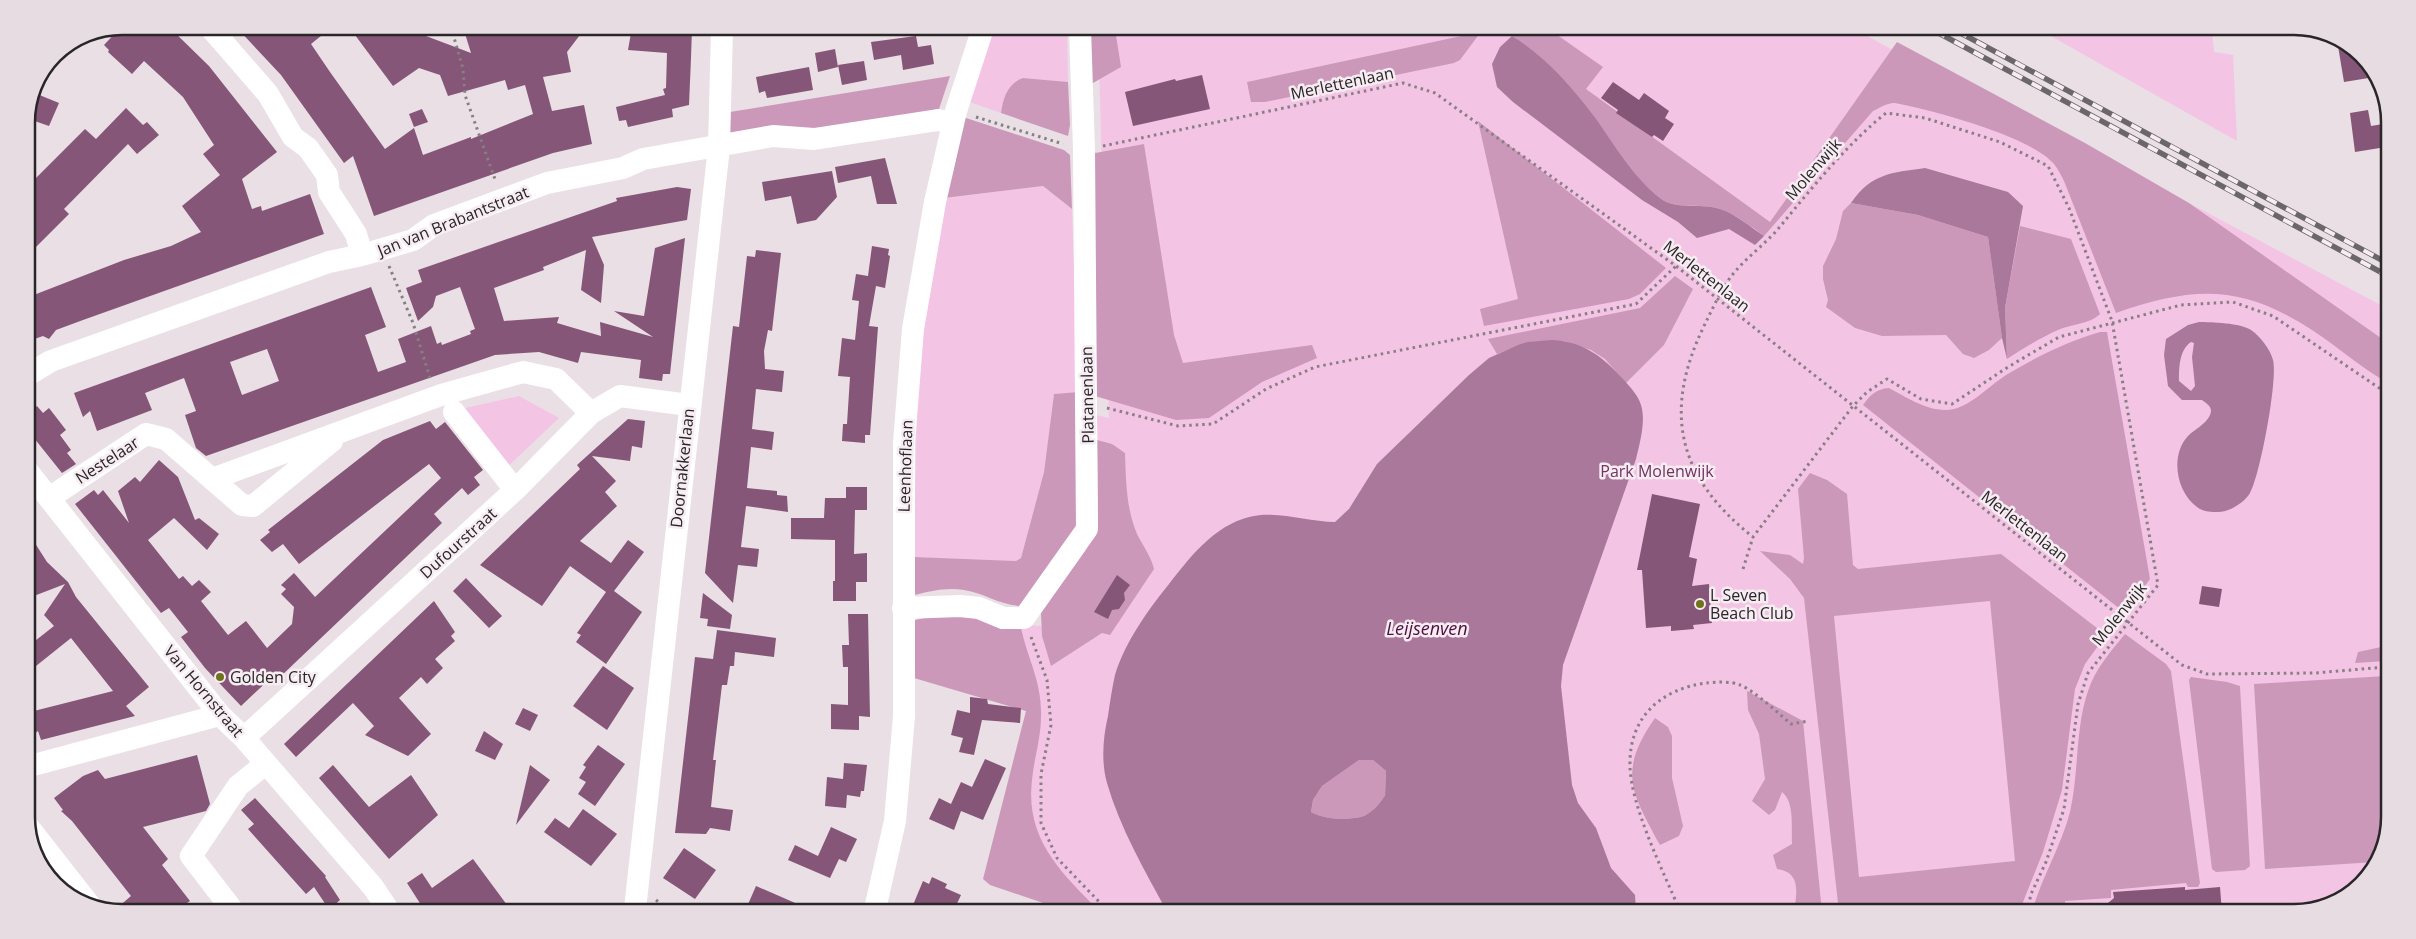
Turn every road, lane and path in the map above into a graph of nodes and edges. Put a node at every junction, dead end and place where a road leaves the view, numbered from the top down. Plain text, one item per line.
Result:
1 (217, 35) edge
2 (453, 35) edge
3 (722, 35) edge
4 (981, 35) edge
5 (1080, 35) edge
6 (955, 117) junction
7 (719, 147) junction
8 (1084, 150) junction
9 (503, 200) junction
10 (372, 252) junction
11 (1676, 266) junction
12 (1718, 299) junction
13 (2112, 321) junction
14 (35, 371) edge
15 (2381, 389) edge
16 (1087, 403) junction
17 (447, 404) junction
18 (689, 406) junction
19 (1853, 406) junction
20 (591, 414) junction
21 (345, 430) junction
22 (212, 479) junction
23 (35, 480) edge
24 (515, 490) junction
25 (49, 498) junction
26 (1753, 538) junction
27 (1743, 569) dead end
28 (903, 608) junction
29 (1024, 618) junction
30 (2128, 622) junction
31 (2381, 667) edge
32 (220, 715) junction
33 (1809, 722) dead end
34 (244, 738) junction
35 (265, 764) junction
36 (35, 765) edge
37 (39, 842) edge
38 (80, 893) edge
39 (228, 904) edge
40 (384, 904) edge
41 (636, 904) edge
42 (876, 904) edge
43 (1101, 904) edge
44 (1677, 904) edge
45 (2029, 904) edge

1 - 10 street
2 - 9 path
3 - 7 street, Doornakkerlaan
4 - 6 street, Leenhoflaan
5 - 8 street, Platanenlaan
6 - 7 street, Jan van Brabantstraat
6 - 8 path, Merlettenlaan
6 - 28 street, Leenhoflaan
7 - 9 street, Jan van Brabantstraat
7 - 18 street, Doornakkerlaan
8 - 11 path, Merlettenlaan
8 - 16 street, Platanenlaan
9 - 10 street, Jan van Brabantstraat
10 - 14 street, Jan van Brabantstraat
10 - 17 path
11 - 12 path, Merlettenlaan
11 - 16 path
12 - 13 path, Molenwijk
12 - 19 path, Merlettenlaan
12 - 26 path, Molenwijk
13 - 15 path
13 - 19 path
13 - 30 path, Molenwijk
16 - 29 street, Platanenlaan
17 - 20 street, Nestelaar
17 - 21 street, Nestelaar
17 - 24 street
18 - 20 street, Dufourstraat
18 - 41 street, Doornakkerlaan
19 - 26 path
19 - 30 path, Merlettenlaan
20 - 24 street, Dufourstraat
21 - 22 street, Nestelaar
21 - 22 street, Nestelaar
22 - 25 street, Nestelaar
23 - 25 street, Van Hornstraat
24 - 34 street, Dufourstraat
25 - 32 street, Van Hornstraat
26 - 27 path
28 - 29 street
28 - 42 street, Leenhoflaan
29 - 43 path
30 - 31 path, Merlettenlaan
30 - 45 path, Molenwijk
32 - 34 street, Van Hornstraat
32 - 36 street
33 - 44 path
34 - 35 street, Van Hornstraat
35 - 39 street
35 - 40 street, Van Hornstraat
37 - 38 street

